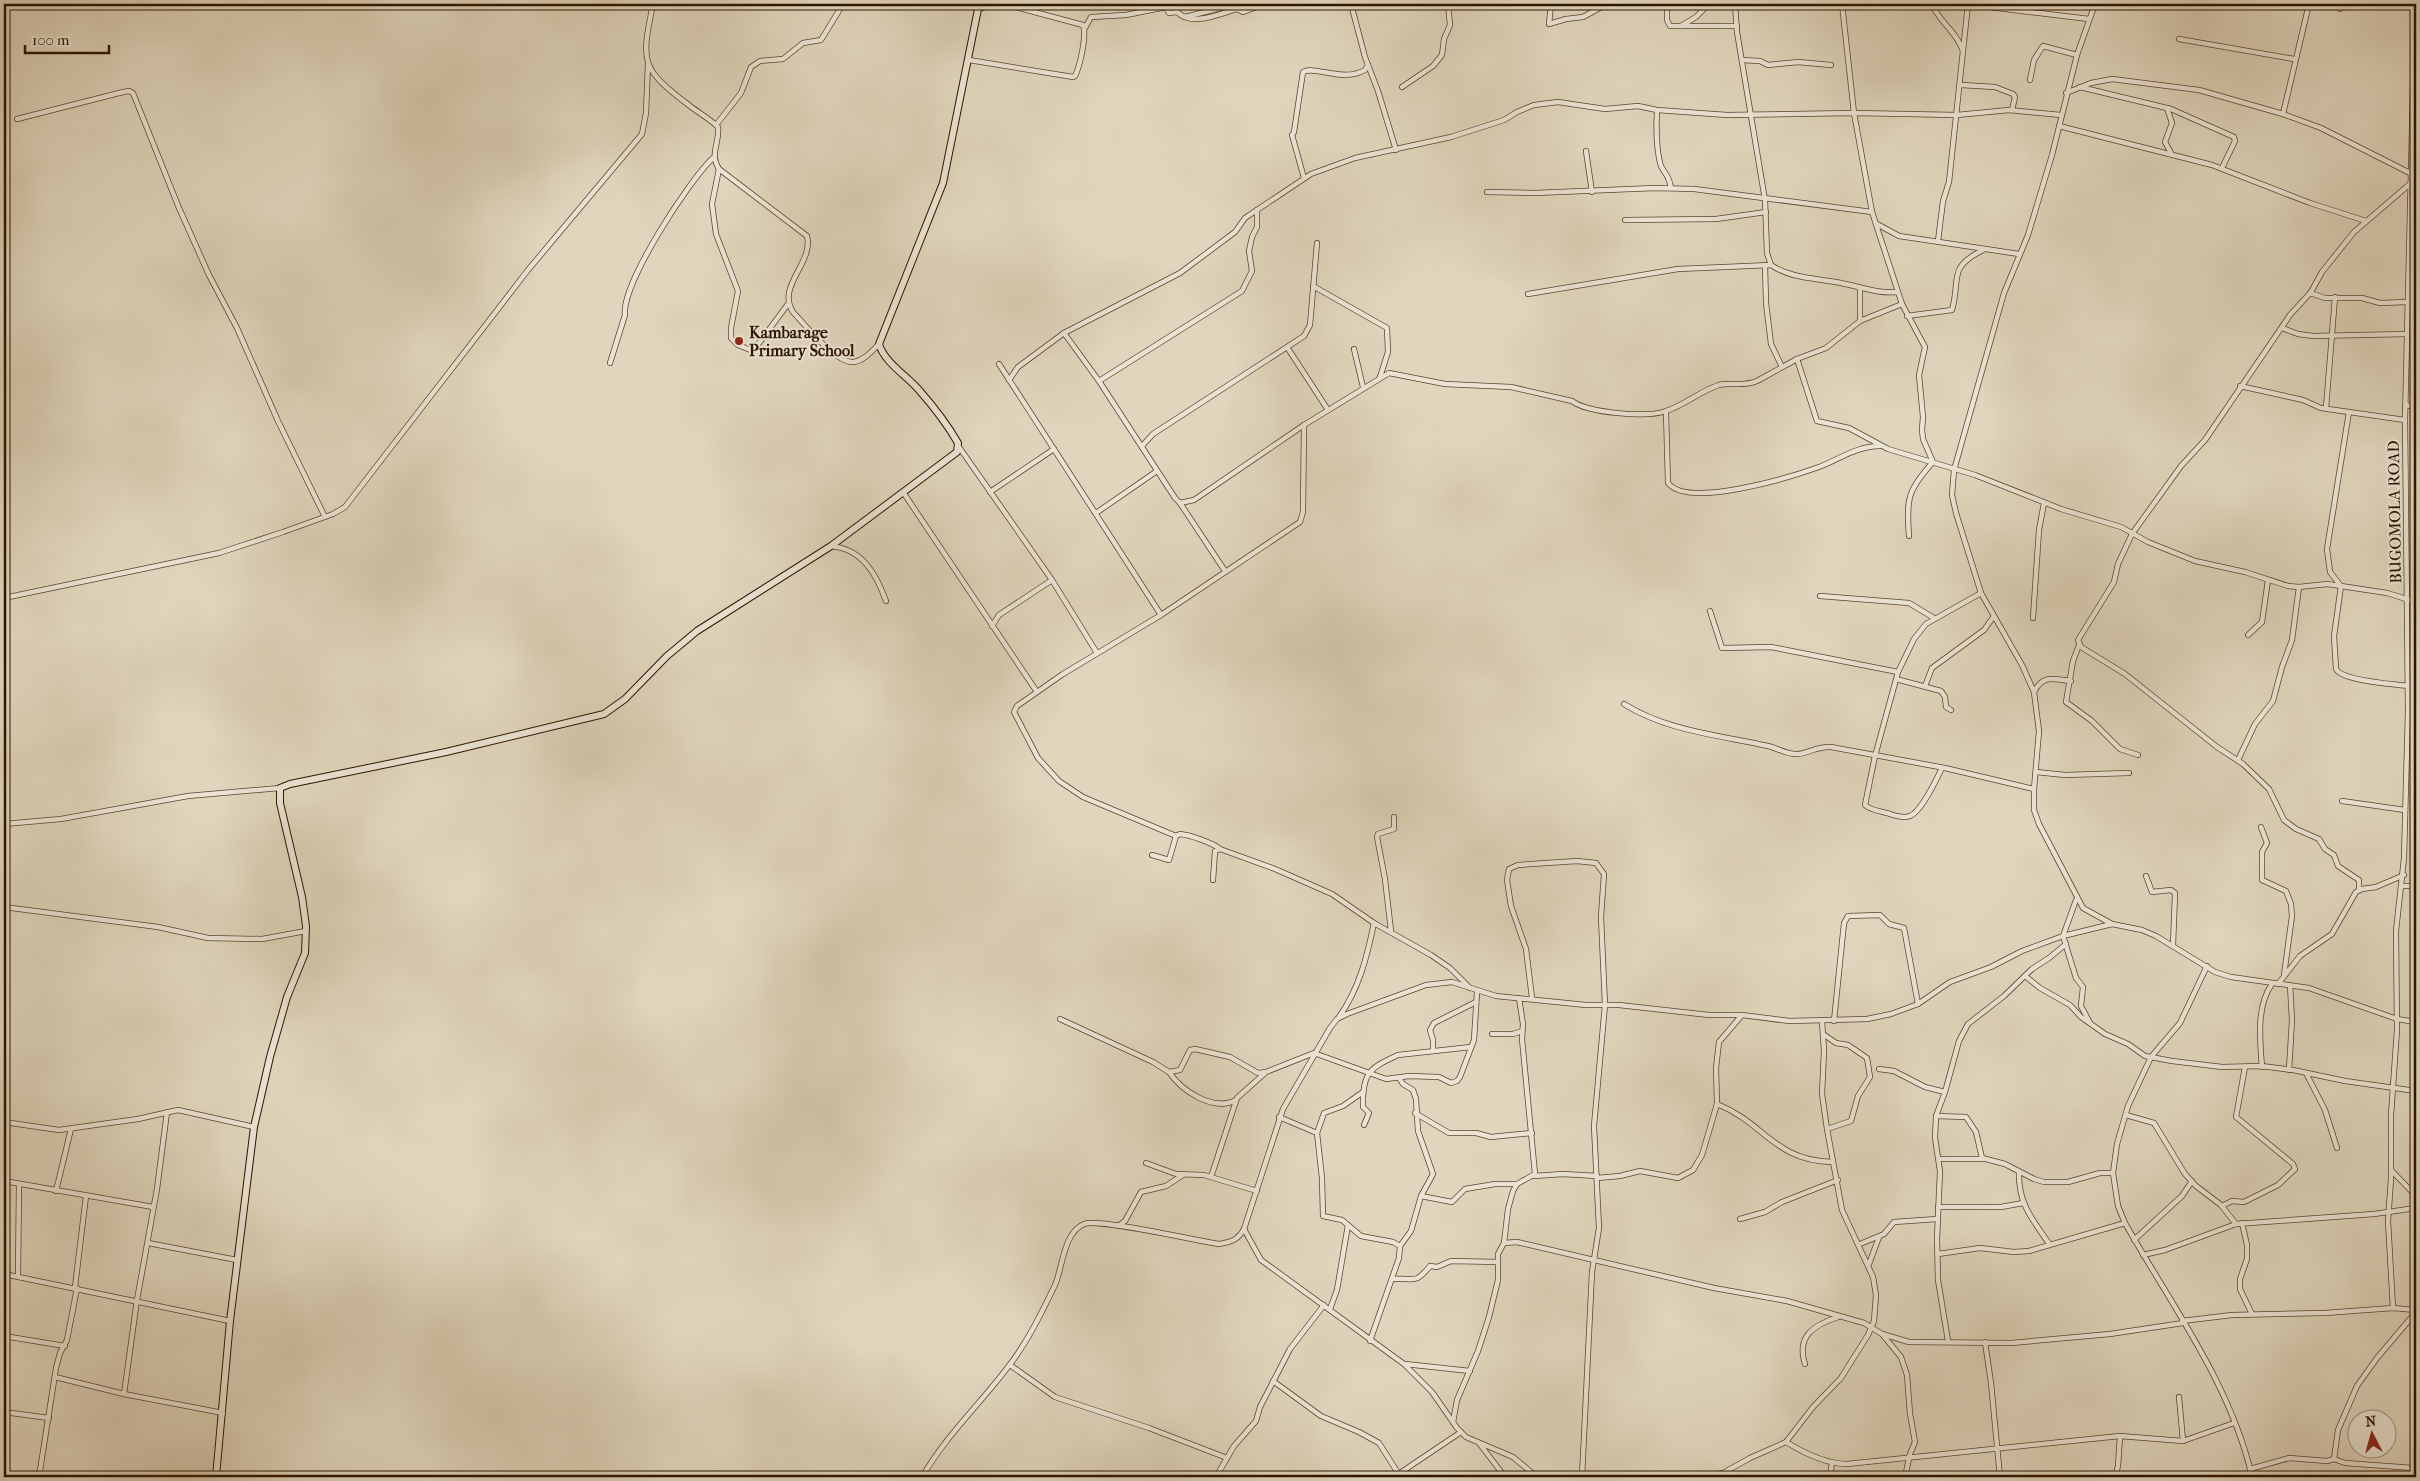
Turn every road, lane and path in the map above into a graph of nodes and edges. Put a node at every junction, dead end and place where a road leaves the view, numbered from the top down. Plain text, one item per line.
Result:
1 (652, 4) edge
2 (843, 4) edge
3 (1139, 4) edge
4 (1237, 4) edge
5 (1265, 4) edge
6 (1351, 4) edge
7 (1448, 4) edge
8 (1551, 4) edge
9 (1607, 4) edge
10 (1708, 4) edge
11 (1735, 4) edge
12 (1842, 4) edge
13 (1932, 4) edge
14 (1939, 4) edge
15 (2095, 4) edge
16 (2309, 4) edge
17 (2413, 4) edge
18 (1009, 5) edge
19 (1968, 5) edge
20 (1667, 9) dead end
21 (1140, 12) junction
22 (1183, 18) junction
23 (2089, 19) junction
24 (1737, 26) junction
25 (1679, 27) junction
26 (1085, 28) junction
27 (2179, 39) dead end
28 (1964, 55) junction
29 (2077, 56) junction
30 (2294, 59) junction
31 (969, 60) junction
32 (1742, 60) junction
33 (648, 63) junction
34 (1368, 65) junction
35 (1831, 65) dead end
36 (2030, 80) dead end
37 (1961, 85) junction
38 (1402, 87) dead end
39 (2079, 87) junction
40 (2066, 93) junction
41 (2167, 108) junction
42 (1657, 110) junction
43 (2012, 110) junction
44 (1751, 113) junction
45 (1854, 113) junction
46 (2283, 114) junction
47 (1957, 115) junction
48 (2061, 115) junction
49 (18, 119) dead end
50 (716, 125) junction
51 (2059, 126) junction
52 (1396, 150) junction
53 (1586, 151) dead end
54 (2171, 153) junction
55 (713, 158) junction
56 (2222, 168) junction
57 (719, 169) junction
58 (2413, 176) edge
59 (1304, 178) junction
60 (2411, 183) junction
61 (1671, 188) junction
62 (1487, 192) dead end
63 (1592, 192) junction
64 (1765, 200) junction
65 (1257, 210) junction
66 (1766, 212) junction
67 (1872, 212) junction
68 (1625, 220) dead end
69 (2366, 221) junction
70 (1876, 223) junction
71 (1938, 241) junction
72 (1317, 243) dead end
73 (1984, 250) junction
74 (2019, 254) junction
75 (1768, 265) junction
76 (1314, 286) junction
77 (1860, 288) junction
78 (1898, 292) junction
79 (2310, 292) junction
80 (1528, 294) dead end
81 (2335, 297) junction
82 (2407, 302) junction
83 (788, 304) junction
84 (1902, 304) junction
85 (1907, 316) junction
86 (1860, 321) junction
87 (2282, 328) junction
88 (1064, 333) junction
89 (2407, 334) junction
90 (2333, 336) junction
91 (879, 344) junction
92 (1286, 347) junction
93 (1354, 349) dead end
94 (1796, 360) junction
95 (610, 363) dead end
96 (999, 364) dead end
97 (1782, 367) junction
98 (1380, 377) junction
99 (1009, 380) junction
100 (1099, 381) junction
101 (2240, 386) junction
102 (1363, 387) junction
103 (2406, 405) junction
104 (2416, 407) edge
105 (2326, 408) junction
106 (1328, 410) junction
107 (1666, 412) junction
108 (2349, 412) junction
109 (2405, 420) junction
110 (1304, 425) junction
111 (1142, 446) junction
112 (1881, 446) junction
113 (959, 447) junction
114 (1054, 449) junction
115 (1933, 462) junction
116 (1954, 470) junction
117 (1157, 471) junction
118 (903, 492) junction
119 (990, 492) junction
120 (1180, 503) junction
121 (2044, 503) junction
122 (1096, 513) junction
123 (324, 517) junction
124 (2132, 534) junction
125 (1909, 536) dead end
126 (831, 546) junction
127 (1225, 571) junction
128 (1052, 580) junction
129 (2268, 580) junction
130 (2341, 586) junction
131 (2299, 588) junction
132 (1981, 593) junction
133 (1820, 596) dead end
134 (4, 598) edge
135 (2408, 600) junction
136 (886, 601) dead end
137 (2416, 602) edge
138 (1710, 611) dead end
139 (1161, 615) junction
140 (1994, 616) junction
141 (1934, 618) junction
142 (2033, 618) dead end
143 (992, 626) junction
144 (2248, 635) dead end
145 (2079, 645) junction
146 (1097, 653) junction
147 (1898, 672) junction
148 (1896, 679) junction
149 (2071, 681) junction
150 (1925, 686) junction
151 (2408, 686) junction
152 (1036, 692) junction
153 (2034, 692) junction
154 (1624, 704) dead end
155 (1951, 710) dead end
156 (2138, 755) dead end
157 (1875, 756) junction
158 (2238, 760) junction
159 (1942, 768) junction
160 (2036, 772) junction
161 (2129, 774) dead end
162 (280, 788) junction
163 (2034, 789) junction
164 (2342, 801) dead end
165 (2405, 810) junction
166 (1394, 816) dead end
167 (4, 824) edge
168 (2261, 826) dead end
169 (1176, 836) junction
170 (1220, 849) junction
171 (1152, 855) dead end
172 (2404, 874) junction
173 (2146, 876) dead end
174 (1212, 880) dead end
175 (2402, 886) junction
176 (2416, 886) edge
177 (2359, 890) junction
178 (2076, 899) junction
179 (4, 907) edge
180 (1374, 923) junction
181 (2112, 924) junction
182 (1390, 931) junction
183 (306, 932) junction
184 (2063, 936) junction
185 (2066, 944) junction
186 (2173, 945) junction
187 (2207, 966) junction
188 (2025, 976) junction
189 (2284, 976) junction
190 (2275, 984) junction
191 (2290, 985) junction
192 (1471, 989) junction
193 (1477, 992) junction
194 (1519, 998) junction
195 (1532, 998) junction
196 (1476, 1002) junction
197 (1918, 1004) junction
198 (1605, 1005) junction
199 (1742, 1015) junction
200 (1060, 1019) dead end
201 (1337, 1019) junction
202 (2397, 1019) junction
203 (1834, 1020) junction
204 (1822, 1021) junction
205 (2416, 1022) edge
206 (2090, 1024) junction
207 (1522, 1031) junction
208 (1492, 1034) dead end
209 (1823, 1034) junction
210 (1471, 1047) junction
211 (1433, 1051) junction
212 (1314, 1053) junction
213 (2151, 1057) junction
214 (2245, 1067) junction
215 (2262, 1067) junction
216 (1880, 1068) dead end
217 (2289, 1070) junction
218 (1169, 1072) junction
219 (1266, 1072) junction
220 (1369, 1072) junction
221 (2306, 1073) junction
222 (1399, 1078) junction
223 (2393, 1088) junction
224 (2416, 1091) edge
225 (1363, 1092) junction
226 (1945, 1092) junction
227 (1236, 1100) junction
228 (1717, 1104) junction
229 (167, 1112) junction
230 (1415, 1113) junction
231 (2126, 1115) junction
232 (1936, 1116) junction
233 (1280, 1117) junction
234 (4, 1122) edge
235 (1364, 1125) dead end
236 (254, 1127) junction
237 (1827, 1128) junction
238 (71, 1129) junction
239 (1317, 1133) junction
240 (1532, 1133) junction
241 (2337, 1148) dead end
242 (1939, 1159) junction
243 (1984, 1160) junction
244 (1146, 1162) dead end
245 (1833, 1162) junction
246 (2391, 1170) junction
247 (2019, 1172) junction
248 (2113, 1173) junction
249 (1183, 1175) junction
250 (1534, 1176) junction
251 (1211, 1177) junction
252 (1597, 1177) junction
253 (1838, 1180) junction
254 (4, 1181) edge
255 (2192, 1181) junction
256 (19, 1184) junction
257 (1517, 1184) junction
258 (1257, 1190) junction
259 (56, 1191) junction
260 (86, 1196) junction
261 (1421, 1196) junction
262 (2416, 1196) edge
263 (2023, 1203) junction
264 (2222, 1206) junction
265 (1938, 1207) junction
266 (153, 1208) junction
267 (2416, 1208) edge
268 (2389, 1211) junction
269 (1740, 1219) dead end
270 (1937, 1219) junction
271 (2125, 1223) junction
272 (2242, 1223) junction
273 (2236, 1224) junction
274 (1348, 1225) junction
275 (1118, 1226) junction
276 (1244, 1229) junction
277 (1879, 1237) junction
278 (2134, 1240) junction
279 (148, 1243) junction
280 (1504, 1243) junction
281 (1860, 1244) junction
282 (2050, 1245) junction
283 (1400, 1246) junction
284 (1938, 1254) junction
285 (2143, 1255) junction
286 (1594, 1259) junction
287 (238, 1260) junction
288 (1498, 1262) junction
289 (1869, 1264) junction
290 (4, 1274) edge
291 (18, 1277) junction
292 (1392, 1279) junction
293 (76, 1288) junction
294 (137, 1300) junction
295 (1324, 1305) junction
296 (2393, 1308) junction
297 (1330, 1310) junction
298 (2416, 1311) edge
299 (2252, 1314) junction
300 (1839, 1317) junction
301 (230, 1321) junction
302 (2182, 1322) junction
303 (1872, 1327) junction
304 (1882, 1334) junction
305 (4, 1336) edge
306 (1370, 1341) junction
307 (1948, 1341) junction
308 (1984, 1342) junction
309 (65, 1346) junction
310 (1404, 1364) junction
311 (1805, 1364) dead end
312 (1010, 1365) junction
313 (1470, 1371) junction
314 (55, 1377) junction
315 (1274, 1381) junction
316 (124, 1394) junction
317 (2179, 1398) dead end
318 (4, 1412) edge
319 (223, 1413) junction
320 (49, 1418) junction
321 (1453, 1422) junction
322 (2234, 1423) junction
323 (1460, 1432) junction
324 (2120, 1436) junction
325 (2183, 1441) junction
326 (1786, 1442) junction
327 (1479, 1443) junction
328 (1996, 1449) junction
329 (2416, 1453) edge
330 (1227, 1458) junction
331 (1909, 1458) junction
332 (2334, 1460) junction
333 (1832, 1463) junction
334 (2413, 1468) junction
335 (2250, 1469) junction
336 (1727, 1471) junction
337 (1398, 1473) junction
338 (38, 1477) edge
339 (216, 1477) edge
340 (922, 1477) edge
341 (1216, 1477) edge
342 (1394, 1477) edge
343 (1505, 1477) edge
344 (1537, 1477) edge
345 (1582, 1477) edge
346 (1703, 1477) edge
347 (1728, 1477) edge
348 (1830, 1477) edge
349 (1905, 1477) edge
350 (2000, 1477) edge
351 (2115, 1477) edge
352 (2252, 1477) edge
353 (2410, 1477) edge

1 - 33 street
2 - 50 street
3 - 21 street
4 - 22 street
5 - 22 street
6 - 34 street
7 - 38 street
8 - 9 street
10 - 25 street
11 - 24 street
12 - 45 street
13 - 28 street
14 - 19 street
15 - 23 street
16 - 30 street
17 - 58 street, BUGOMOLA ROAD
18 - 26 street
18 - 31 street
19 - 23 street
19 - 28 street
20 - 25 street
21 - 22 street
21 - 26 street
23 - 29 street
24 - 25 street
24 - 32 street
26 - 31 street
27 - 30 street
28 - 37 street
29 - 36 street
29 - 40 street
30 - 46 street
31 - 91 street
32 - 35 street
32 - 44 street
33 - 50 street
33 - 123 street
34 - 52 street
34 - 59 street
37 - 43 street
37 - 47 street
39 - 40 street
39 - 41 street
39 - 46 street
40 - 48 street
41 - 54 street
41 - 56 street
42 - 44 street
42 - 52 street
42 - 61 street
43 - 47 street
43 - 48 street
44 - 45 street
44 - 64 street
45 - 47 street
45 - 67 street
46 - 58 street
47 - 71 street
48 - 51 street
49 - 123 street
50 - 55 street
51 - 54 street
51 - 74 street
52 - 59 street
53 - 63 street
54 - 56 street
55 - 57 street
55 - 95 street
56 - 69 street
57 - 83 street
57 - 83 street
58 - 60 street, BUGOMOLA ROAD
59 - 65 street
60 - 69 street
60 - 82 street, BUGOMOLA ROAD
61 - 63 street
61 - 64 street
62 - 63 street
64 - 66 street
64 - 67 street
65 - 88 street
65 - 100 street
66 - 68 street
66 - 75 street
67 - 70 street
69 - 79 street
70 - 71 street
70 - 78 street
71 - 73 street
72 - 76 street
73 - 74 street
73 - 85 street
74 - 116 street
75 - 77 street
75 - 80 street
75 - 97 street
76 - 92 street
76 - 98 street
77 - 78 street
77 - 86 street
78 - 84 street
79 - 81 street
79 - 87 street
81 - 82 street
81 - 90 street
82 - 89 street, BUGOMOLA ROAD
83 - 91 street
84 - 85 street
84 - 86 street
85 - 115 street
86 - 94 street
87 - 90 street
87 - 101 street
88 - 99 street
88 - 100 street
89 - 90 street
89 - 103 street, BUGOMOLA ROAD
90 - 105 street
91 - 113 street
92 - 106 street
92 - 111 street
93 - 102 street
94 - 97 street
94 - 112 street
96 - 99 street
97 - 107 street
98 - 102 street
98 - 107 street
99 - 114 street
100 - 111 street
101 - 105 street
101 - 124 street
102 - 106 street
103 - 104 street
103 - 109 street, BUGOMOLA ROAD
105 - 108 street
106 - 110 street
107 - 112 street
108 - 109 street
108 - 130 street
109 - 135 street, BUGOMOLA ROAD
110 - 120 street
110 - 127 street
111 - 117 street
112 - 115 street
113 - 118 street
113 - 119 street
114 - 119 street
114 - 122 street
115 - 116 street
115 - 125 street
116 - 121 street
116 - 132 street
117 - 120 street
117 - 122 street
118 - 126 street
118 - 143 street
119 - 128 street
120 - 127 street
121 - 124 street
121 - 142 street
122 - 139 street
123 - 134 street
124 - 129 street
124 - 145 street
126 - 136 street
126 - 162 street
127 - 139 street
128 - 143 street
128 - 146 street
129 - 131 street
129 - 144 street
130 - 131 street
130 - 135 street
130 - 151 street
131 - 158 street
132 - 140 street
132 - 141 street
133 - 141 street
135 - 137 street
135 - 151 street, BUGOMOLA ROAD
138 - 147 street
139 - 146 street
140 - 150 street
140 - 153 street
141 - 147 street
143 - 152 street
145 - 149 street
145 - 158 street
146 - 152 street
147 - 148 street
148 - 150 street
148 - 157 street
149 - 153 street
149 - 156 street
150 - 155 street
151 - 165 street, BUGOMOLA ROAD
152 - 169 street
153 - 160 street
154 - 157 street
157 - 159 street
157 - 159 street
158 - 177 street
159 - 163 street
160 - 161 street
160 - 163 street
162 - 167 street
162 - 183 street
163 - 178 street
164 - 165 street
165 - 172 street, BUGOMOLA ROAD
166 - 182 street
168 - 189 street
169 - 170 street
169 - 171 street
170 - 174 street
170 - 180 street
172 - 175 street, BUGOMOLA ROAD
172 - 177 street
173 - 186 street
175 - 176 street
175 - 202 street, BUGOMOLA ROAD
177 - 189 street
178 - 181 street
178 - 184 street
179 - 183 street
180 - 182 street
180 - 201 street
181 - 184 street
181 - 186 street
182 - 192 street
183 - 236 street
184 - 185 street
184 - 197 street
185 - 188 street
185 - 206 street
186 - 187 street
187 - 190 street
187 - 213 street
188 - 206 street
188 - 226 street
189 - 190 street
190 - 191 street
190 - 215 street
191 - 202 street
191 - 217 street
192 - 193 street
192 - 201 street
193 - 194 street
193 - 196 street
194 - 195 street
194 - 207 street
195 - 198 street
195 - 198 street
196 - 210 street
196 - 211 street
197 - 203 street
197 - 203 street
198 - 199 street
198 - 252 street
199 - 204 street
199 - 228 street
200 - 218 street
201 - 212 street
202 - 205 street
202 - 223 street, BUGOMOLA ROAD
203 - 204 street
204 - 209 street
206 - 213 street
207 - 208 street
207 - 240 street
209 - 237 street
209 - 237 street
210 - 211 street
210 - 222 street
211 - 220 street
212 - 219 street
212 - 220 street
212 - 233 street
213 - 214 street
213 - 231 street
214 - 215 street
214 - 264 street
215 - 217 street
216 - 226 street
217 - 221 street
218 - 219 street
218 - 227 street
219 - 227 street
220 - 222 street
220 - 225 street
221 - 223 street
221 - 241 street
222 - 230 street
223 - 224 street
223 - 246 street, BUGOMOLA ROAD
225 - 235 street
225 - 239 street
226 - 232 street
227 - 251 street
228 - 245 street
228 - 252 street
229 - 236 street
229 - 238 street
229 - 266 street
230 - 240 street
230 - 261 street
231 - 248 street
231 - 255 street
232 - 242 street
232 - 243 street
233 - 239 street
233 - 258 street
234 - 238 street
236 - 287 street
237 - 245 street
238 - 259 street
239 - 274 street
240 - 250 street
242 - 243 street
242 - 265 street
243 - 247 street
244 - 249 street
245 - 253 street
246 - 262 street
246 - 268 street, BUGOMOLA ROAD
247 - 248 street
247 - 263 street
248 - 271 street
249 - 251 street
249 - 275 street
250 - 252 street
250 - 257 street
251 - 258 street
252 - 286 street
253 - 269 street
253 - 281 street
254 - 256 street
255 - 264 street
255 - 278 street
256 - 259 street
256 - 291 street
257 - 261 street
257 - 280 street
258 - 276 street
259 - 260 street
260 - 266 street
260 - 293 street
261 - 283 street
263 - 265 street
263 - 282 street
264 - 273 street
265 - 270 street
266 - 279 street
267 - 268 street
268 - 272 street
268 - 296 street, BUGOMOLA ROAD
270 - 277 street
270 - 284 street
271 - 278 street
271 - 282 street
272 - 273 street
272 - 299 street
273 - 285 street
274 - 283 street
274 - 297 street
275 - 276 street
275 - 312 street
276 - 295 street
277 - 281 street
277 - 289 street
278 - 285 street
279 - 287 street
279 - 294 street
280 - 286 street
280 - 288 street
281 - 289 street
282 - 284 street
283 - 292 street
284 - 307 street
285 - 302 street
286 - 300 street
286 - 345 street
287 - 301 street
288 - 292 street
288 - 313 street
289 - 303 street
290 - 291 street
291 - 293 street
292 - 306 street
293 - 294 street
293 - 309 street
294 - 301 street
294 - 316 street
295 - 297 street
295 - 315 street
296 - 298 street
296 - 299 street
297 - 306 street
298 - 332 street
299 - 302 street
300 - 303 street
300 - 311 street
301 - 319 street
302 - 308 street
302 - 322 street
303 - 304 street
303 - 326 street
304 - 307 street
304 - 331 street
305 - 309 street
306 - 310 street
307 - 308 street
308 - 328 street
309 - 314 street
310 - 313 street
310 - 321 street
312 - 330 street
312 - 340 street
313 - 321 street
314 - 316 street
314 - 320 street
315 - 330 street
315 - 337 street
316 - 319 street
317 - 325 street
318 - 320 street
319 - 339 street
320 - 338 street
321 - 323 street
322 - 325 street
322 - 335 street
323 - 327 street
323 - 337 street
324 - 325 street
324 - 328 street
324 - 351 street
326 - 333 street
326 - 336 street
327 - 343 street
327 - 344 street
328 - 331 street
328 - 350 street
329 - 334 street
330 - 341 street
331 - 333 street
331 - 349 street
332 - 334 street
332 - 335 street
333 - 348 street
334 - 353 street
335 - 352 street
336 - 346 street
336 - 347 street
337 - 342 street

